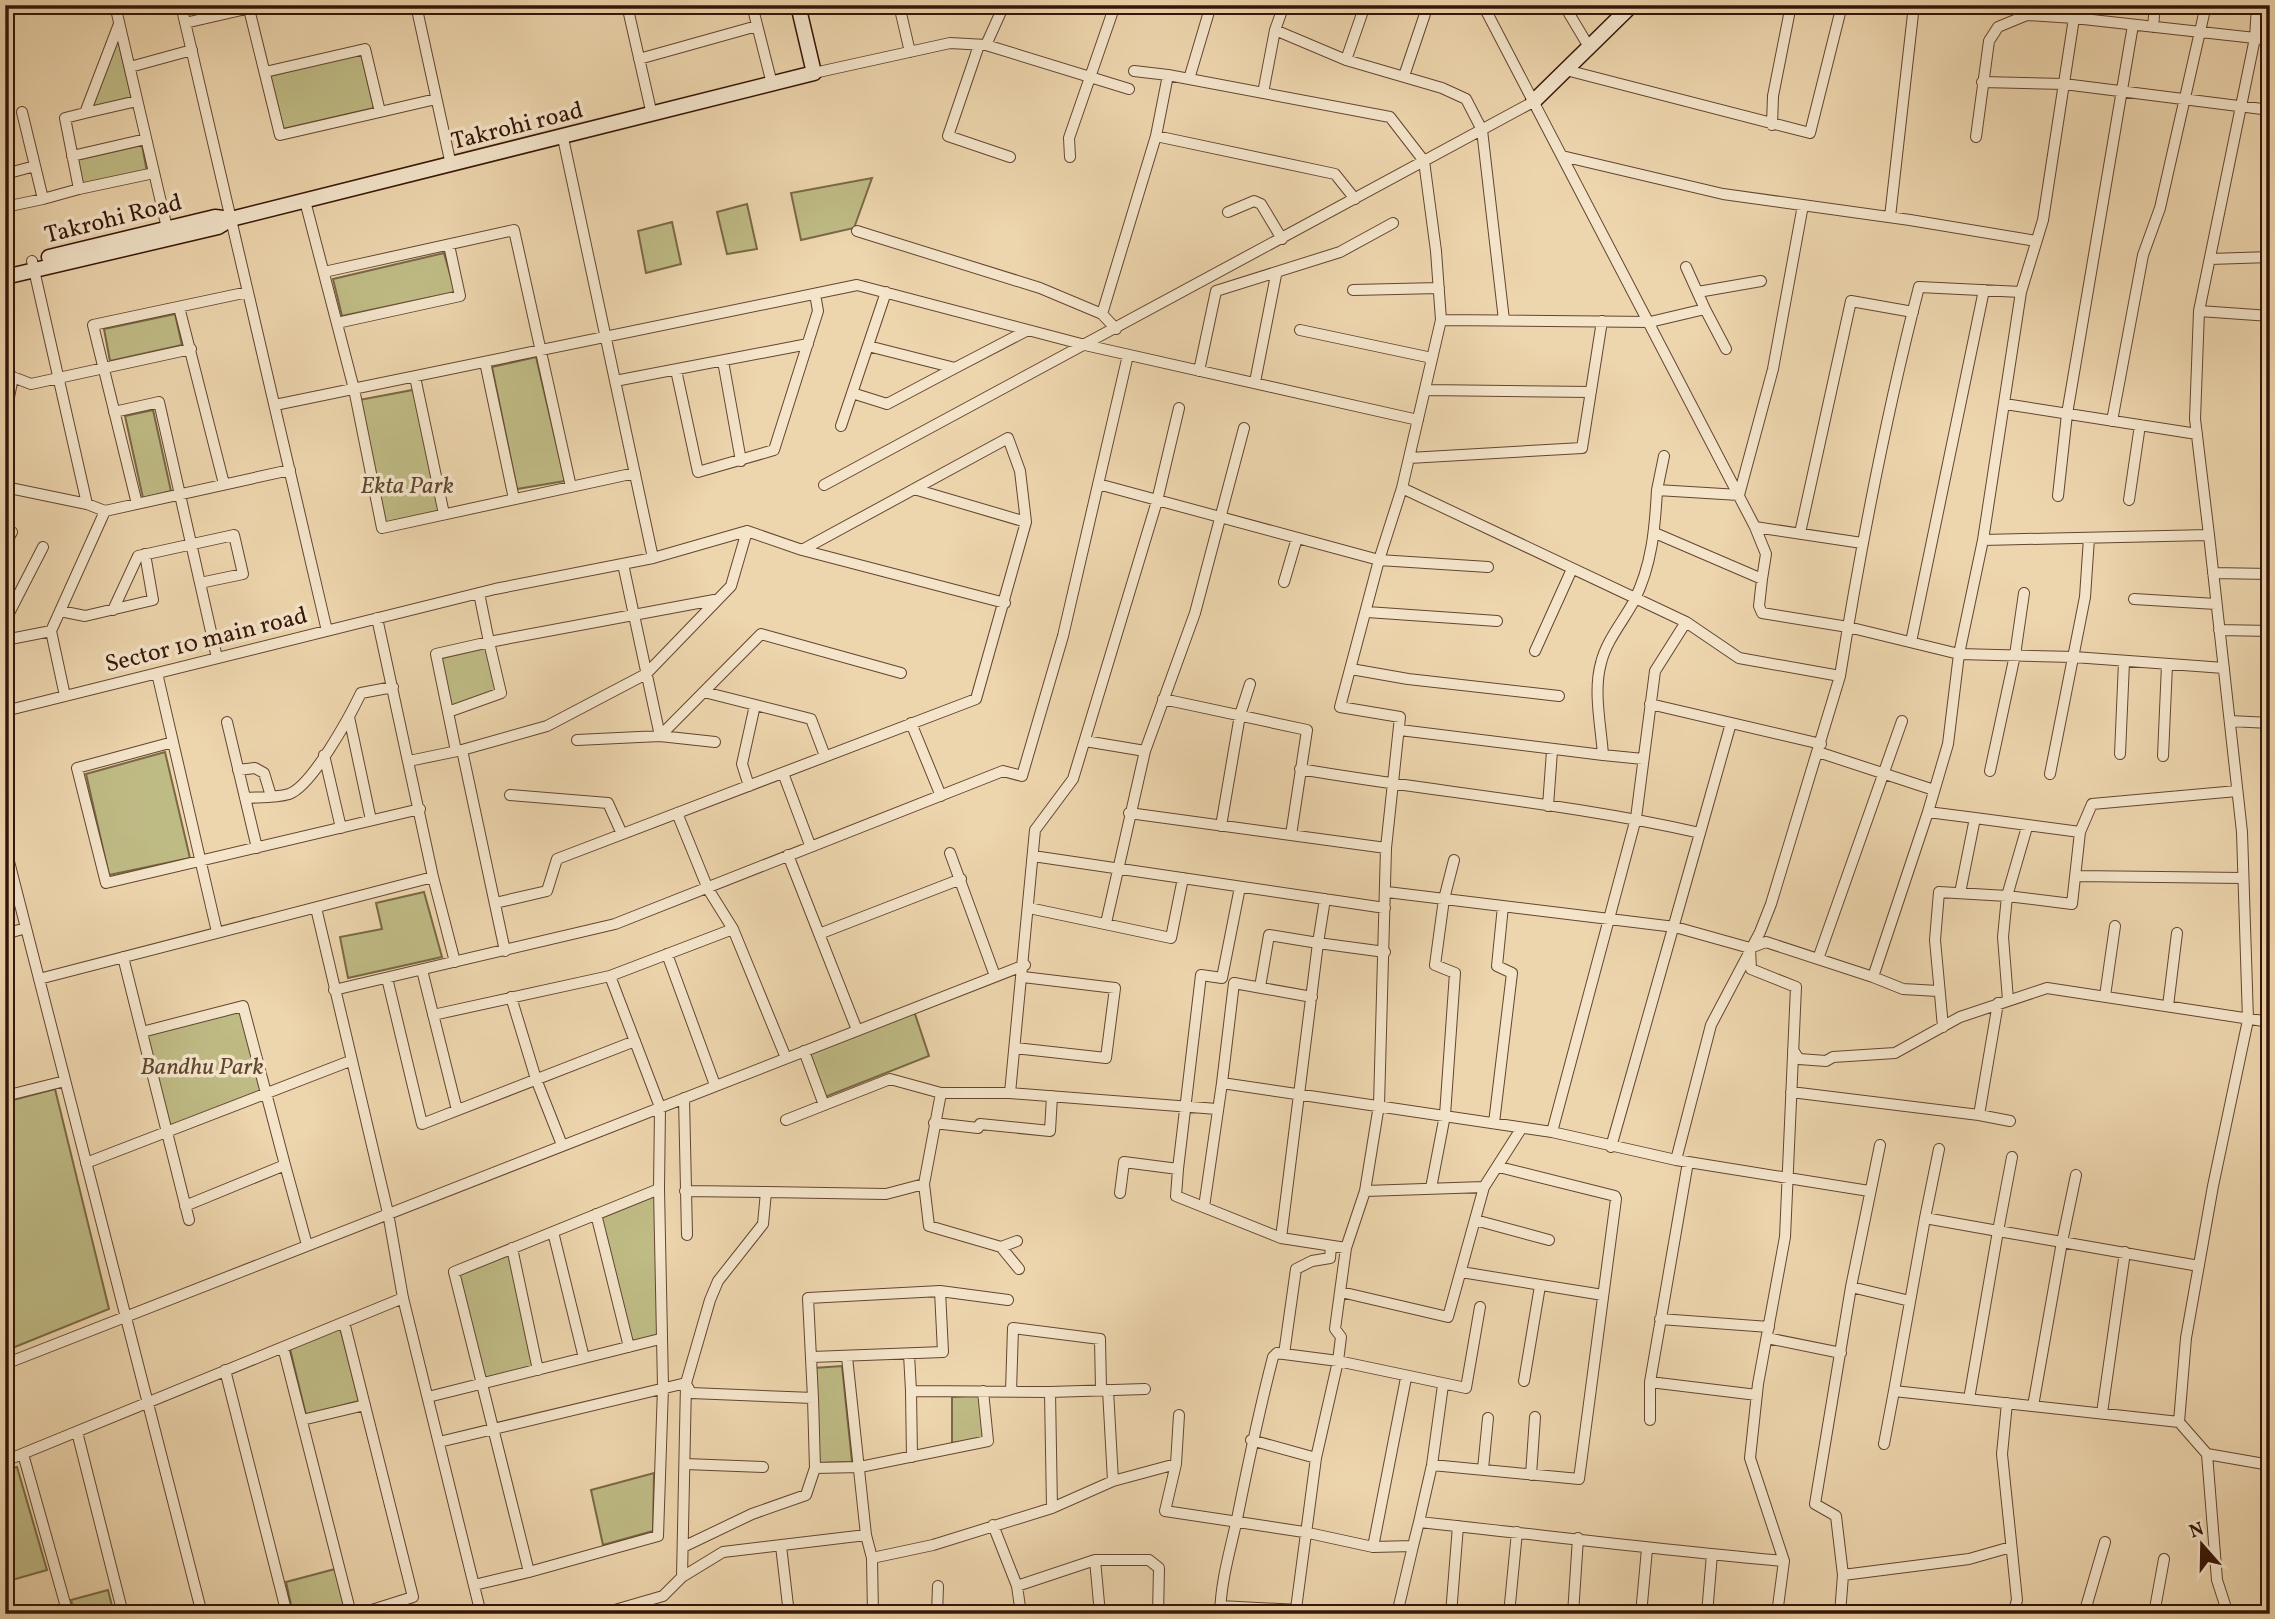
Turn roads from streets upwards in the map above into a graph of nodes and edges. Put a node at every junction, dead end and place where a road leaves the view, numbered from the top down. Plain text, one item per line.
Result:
1 (115, 5) edge
2 (181, 5) edge
3 (263, 5) edge
4 (416, 5) edge
5 (585, 5) edge
6 (591, 5) edge
7 (627, 5) edge
8 (751, 5) edge
9 (798, 5) edge
10 (899, 5) edge
11 (1004, 5) edge
12 (1115, 5) edge
13 (1195, 5) edge
14 (1284, 5) edge
15 (1365, 5) edge
16 (1428, 5) edge
17 (1483, 5) edge
18 (1564, 5) edge
19 (1632, 5) edge
20 (1791, 5) edge
21 (1842, 5) edge
22 (1914, 5) edge
23 (2155, 5) edge
24 (2206, 5) edge
25 (2257, 5) edge
26 (1210, 8) edge
27 (248, 9) junction
28 (2025, 10) edge
29 (2074, 18) junction
30 (185, 23) junction
31 (119, 24) junction
32 (2133, 25) junction
33 (757, 26) junction
34 (2153, 27) junction
35 (1275, 30) junction
36 (2200, 32) junction
37 (2255, 38) junction
38 (2270, 39) edge
39 (982, 45) junction
40 (1589, 47) junction
41 (192, 50) junction
42 (909, 52) junction
43 (639, 59) junction
44 (1346, 60) junction
45 (130, 67) junction
46 (1566, 70) junction
47 (1134, 71) dead end
48 (264, 72) junction
49 (814, 74) junction
50 (1168, 75) junction
51 (1090, 76) junction
52 (1404, 76) junction
53 (1189, 79) junction
54 (1982, 82) junction
55 (772, 84) junction
56 (2064, 84) junction
57 (1129, 89) dead end
58 (2121, 92) junction
59 (1264, 93) junction
60 (436, 99) junction
61 (2182, 100) junction
62 (137, 101) junction
63 (1533, 102) junction
64 (2241, 107) junction
65 (2270, 110) edge
66 (22, 111) dead end
67 (380, 112) junction
68 (85, 113) junction
69 (652, 115) junction
70 (1772, 125) junction
71 (1482, 130) junction
72 (1156, 136) junction
73 (1976, 137) dead end
74 (563, 138) junction
75 (146, 139) junction
76 (72, 156) junction
77 (1562, 156) junction
78 (1010, 157) dead end
79 (1069, 157) dead end
80 (1424, 161) junction
81 (451, 165) junction
82 (35, 166) junction
83 (154, 173) junction
84 (5, 174) edge
85 (79, 189) junction
86 (43, 199) junction
87 (1355, 199) junction
88 (305, 201) junction
89 (1803, 205) junction
90 (5, 207) edge
91 (1228, 212) dead end
92 (1890, 217) junction
93 (231, 219) junction
94 (1393, 223) dead end
95 (167, 228) junction
96 (857, 231) dead end
97 (1282, 239) junction
98 (2036, 241) junction
99 (449, 245) junction
100 (2270, 257) edge
101 (2210, 259) junction
102 (33, 266) junction
103 (1686, 267) dead end
104 (5, 268) edge
105 (324, 272) junction
106 (1276, 275) junction
107 (5, 277) edge
108 (1761, 281) dead end
109 (1438, 288) junction
110 (1353, 290) dead end
111 (1984, 290) junction
112 (248, 292) junction
113 (886, 292) junction
114 (1698, 292) junction
115 (2021, 292) junction
116 (814, 294) junction
117 (179, 307) junction
118 (1705, 309) junction
119 (2199, 311) junction
120 (1913, 312) junction
121 (1102, 314) junction
122 (2270, 316) edge
123 (1441, 320) junction
124 (1504, 320) junction
125 (1602, 321) junction
126 (1650, 322) junction
127 (337, 323) junction
128 (1116, 329) junction
129 (1028, 330) junction
130 (1300, 330) dead end
131 (606, 338) junction
132 (808, 344) junction
133 (1085, 345) junction
134 (868, 346) junction
135 (191, 349) junction
136 (1726, 349) dead end
137 (540, 351) junction
138 (1128, 355) junction
139 (1432, 358) junction
140 (723, 361) junction
141 (485, 362) junction
142 (956, 368) junction
143 (104, 369) junction
144 (676, 370) junction
145 (1199, 371) junction
146 (9, 376) edge
147 (415, 377) junction
148 (59, 380) junction
149 (615, 381) junction
150 (1255, 382) junction
151 (354, 389) junction
152 (1425, 390) junction
153 (1591, 392) junction
154 (852, 393) junction
155 (2005, 404) junction
156 (275, 405) junction
157 (1179, 408) dead end
158 (114, 412) junction
159 (2067, 414) junction
160 (5, 417) edge
161 (1418, 420) junction
162 (2112, 421) junction
163 (2140, 425) junction
164 (841, 426) dead end
165 (1244, 428) dead end
166 (2197, 434) junction
167 (1664, 456) dead end
168 (1409, 458) junction
169 (741, 461) junction
170 (290, 470) junction
171 (635, 473) junction
172 (224, 484) junction
173 (1098, 484) junction
174 (824, 485) dead end
175 (5, 487) edge
176 (571, 487) junction
177 (1402, 488) junction
178 (914, 489) junction
179 (1657, 490) junction
180 (181, 494) junction
181 (1739, 495) junction
182 (2058, 496) dead end
183 (514, 499) junction
184 (1157, 500) junction
185 (2129, 500) dead end
186 (87, 504) junction
187 (137, 504) junction
188 (105, 511) junction
189 (444, 514) junction
190 (1220, 517) junction
191 (1026, 522) junction
192 (1755, 527) junction
193 (747, 531) junction
194 (12, 532) dead end
195 (1655, 533) junction
196 (1801, 534) junction
197 (2208, 535) junction
198 (2089, 537) junction
199 (1297, 538) junction
200 (1983, 540) junction
201 (1863, 543) junction
202 (192, 544) junction
203 (5, 545) edge
204 (43, 547) dead end
205 (802, 550) junction
206 (145, 554) junction
207 (653, 558) junction
208 (1380, 560) junction
209 (623, 564) junction
210 (1488, 567) dead end
211 (1572, 569) junction
212 (2213, 573) junction
213 (2270, 574) edge
214 (1762, 579) junction
215 (1284, 582) dead end
216 (200, 583) junction
217 (479, 593) junction
218 (2024, 593) dead end
219 (1636, 598) junction
220 (2134, 599) dead end
221 (714, 600) junction
222 (1005, 603) junction
223 (2216, 604) junction
224 (113, 610) junction
225 (60, 611) junction
226 (1367, 612) junction
227 (634, 613) junction
228 (377, 618) junction
229 (5, 621) edge
230 (1497, 621) dead end
231 (1686, 622) junction
232 (1848, 627) junction
233 (2219, 630) junction
234 (51, 631) junction
235 (327, 631) junction
236 (2270, 631) edge
237 (5, 640) edge
238 (489, 642) junction
239 (1911, 642) junction
240 (1535, 651) dead end
241 (1959, 654) junction
242 (2015, 655) junction
243 (2074, 657) junction
244 (217, 658) junction
245 (2124, 662) junction
246 (2167, 665) junction
247 (2224, 668) junction
248 (1351, 669) junction
249 (158, 673) junction
250 (901, 673) dead end
251 (646, 674) junction
252 (1840, 676) junction
253 (1250, 684) dead end
254 (393, 687) junction
255 (704, 692) junction
256 (65, 696) junction
257 (1559, 696) dead end
258 (1163, 699) junction
259 (1650, 704) junction
260 (755, 705) junction
261 (5, 710) edge
262 (449, 712) junction
263 (1240, 715) junction
264 (349, 717) junction
265 (1902, 721) dead end
266 (2230, 721) junction
267 (227, 722) dead end
268 (911, 723) junction
269 (1731, 723) junction
270 (2270, 723) edge
271 (1400, 730) junction
272 (660, 736) junction
273 (577, 740) dead end
274 (1085, 741) junction
275 (173, 742) junction
276 (715, 742) dead end
277 (1820, 748) junction
278 (459, 750) junction
279 (1145, 751) junction
280 (1552, 751) junction
281 (2120, 754) dead end
282 (324, 755) junction
283 (1603, 755) junction
284 (2163, 756) dead end
285 (825, 757) junction
286 (1643, 759) junction
287 (409, 761) junction
288 (1300, 769) junction
289 (238, 770) junction
290 (1990, 771) dead end
291 (783, 772) junction
292 (1885, 774) junction
293 (2050, 774) dead end
294 (1392, 785) junction
295 (749, 786) junction
296 (1934, 790) junction
297 (2237, 791) junction
298 (510, 795) dead end
299 (271, 796) junction
300 (940, 796) junction
301 (245, 798) junction
302 (1548, 806) junction
303 (420, 809) junction
304 (1928, 812) junction
305 (677, 813) junction
306 (1129, 813) junction
307 (1636, 818) junction
308 (1975, 818) junction
309 (371, 820) junction
310 (1221, 826) junction
311 (2027, 827) junction
312 (341, 828) junction
313 (2080, 832) junction
314 (1700, 833) junction
315 (622, 834) junction
316 (1291, 835) junction
317 (810, 845) junction
318 (5, 846) edge
319 (257, 848) junction
320 (1386, 848) junction
321 (950, 852) dead end
322 (788, 855) junction
323 (1033, 856) junction
324 (1454, 860) dead end
325 (199, 862) junction
326 (1119, 869) junction
327 (2076, 876) junction
328 (433, 877) junction
329 (1183, 878) junction
330 (2243, 878) junction
331 (961, 879) junction
332 (1240, 887) junction
333 (708, 889) junction
334 (1387, 891) junction
335 (1960, 893) junction
336 (2007, 896) junction
337 (1444, 899) junction
338 (1325, 900) junction
339 (495, 903) junction
340 (1503, 906) junction
341 (316, 908) junction
342 (1029, 908) junction
343 (1385, 908) junction
344 (1609, 920) junction
345 (1106, 923) junction
346 (2115, 926) dead end
347 (1675, 927) junction
348 (26, 928) junction
349 (733, 929) junction
350 (217, 932) junction
351 (2176, 933) dead end
352 (5, 934) edge
353 (819, 934) junction
354 (1318, 943) junction
355 (1750, 948) junction
356 (505, 951) junction
357 (1385, 953) junction
358 (667, 954) junction
359 (123, 957) junction
360 (1818, 959) junction
361 (455, 962) junction
362 (1025, 965) junction
363 (422, 970) junction
364 (610, 976) junction
365 (995, 976) junction
366 (1023, 977) junction
367 (1873, 977) junction
368 (387, 978) junction
369 (1222, 978) junction
370 (39, 979) junction
371 (1234, 982) junction
372 (1260, 987) junction
373 (334, 990) junction
374 (1938, 991) junction
375 (2105, 996) junction
376 (511, 997) junction
377 (1312, 997) junction
378 (2008, 1000) junction
379 (1997, 1003) junction
380 (2168, 1006) junction
381 (433, 1015) junction
382 (2248, 1020) junction
383 (2270, 1022) edge
384 (1943, 1027) junction
385 (857, 1030) junction
386 (142, 1032) junction
387 (635, 1041) junction
388 (1015, 1048) junction
389 (1793, 1050) junction
390 (804, 1051) junction
391 (786, 1058) junction
392 (350, 1061) junction
393 (536, 1079) junction
394 (65, 1081) junction
395 (1222, 1083) junction
396 (715, 1085) junction
397 (1791, 1092) junction
398 (266, 1093) junction
399 (942, 1093) junction
400 (1010, 1093) junction
401 (5, 1096) edge
402 (1052, 1096) junction
403 (1300, 1096) junction
404 (684, 1098) junction
405 (824, 1105) junction
406 (1183, 1105) junction
407 (1379, 1105) junction
408 (660, 1107) junction
409 (1217, 1109) junction
410 (457, 1110) junction
411 (1445, 1115) junction
412 (1979, 1115) junction
413 (786, 1119) dead end
414 (2010, 1121) dead end
415 (934, 1123) junction
416 (1494, 1123) junction
417 (1521, 1129) junction
418 (166, 1130) junction
419 (1552, 1132) junction
420 (562, 1145) junction
421 (1880, 1145) dead end
422 (1611, 1147) junction
423 (1940, 1150) dead end
424 (2012, 1157) dead end
425 (1676, 1160) junction
426 (1688, 1162) junction
427 (86, 1163) junction
428 (285, 1165) junction
429 (1499, 1167) junction
430 (1178, 1169) junction
431 (2076, 1175) dead end
432 (1789, 1177) junction
433 (924, 1184) junction
434 (1484, 1187) junction
435 (1432, 1188) junction
436 (659, 1189) junction
437 (685, 1191) junction
438 (1365, 1191) junction
439 (1869, 1191) junction
440 (766, 1192) junction
441 (1120, 1193) dead end
442 (185, 1206) junction
443 (1204, 1208) junction
444 (388, 1213) junction
445 (596, 1214) junction
446 (1925, 1218) junction
447 (189, 1220) dead end
448 (1475, 1220) junction
449 (553, 1231) junction
450 (1998, 1231) junction
451 (687, 1235) dead end
452 (1281, 1238) junction
453 (1549, 1240) dead end
454 (1017, 1241) dead end
455 (2062, 1242) junction
456 (307, 1245) junction
457 (1331, 1246) junction
458 (1001, 1247) junction
459 (512, 1248) junction
460 (1346, 1248) junction
461 (2125, 1252) junction
462 (2199, 1266) junction
463 (1018, 1269) dead end
464 (1461, 1272) junction
465 (1540, 1286) junction
466 (1851, 1287) junction
467 (940, 1291) junction
468 (1340, 1292) junction
469 (1603, 1295) junction
470 (403, 1298) junction
471 (1008, 1300) dead end
472 (1910, 1301) junction
473 (1480, 1307) dead end
474 (124, 1317) junction
475 (1660, 1319) junction
476 (344, 1322) junction
477 (1769, 1327) junction
478 (1767, 1338) junction
479 (660, 1339) junction
480 (283, 1347) junction
481 (629, 1347) junction
482 (1841, 1353) junction
483 (909, 1354) junction
484 (1284, 1354) junction
485 (812, 1357) junction
486 (847, 1357) junction
487 (584, 1358) junction
488 (1338, 1361) junction
489 (5, 1364) edge
490 (225, 1370) junction
491 (538, 1370) junction
492 (1406, 1378) junction
493 (1524, 1381) dead end
494 (1650, 1382) junction
495 (482, 1384) junction
496 (686, 1384) junction
497 (1443, 1385) junction
498 (663, 1387) junction
499 (1145, 1389) dead end
500 (1104, 1390) junction
501 (911, 1391) junction
502 (983, 1391) junction
503 (1011, 1391) junction
504 (1894, 1391) junction
505 (1050, 1392) junction
506 (1757, 1395) junction
507 (428, 1398) junction
508 (813, 1398) junction
509 (1969, 1399) junction
510 (2007, 1403) junction
511 (147, 1405) junction
512 (365, 1405) junction
513 (2033, 1406) junction
514 (2102, 1413) junction
515 (1179, 1415) dead end
516 (1535, 1417) dead end
517 (1488, 1418) dead end
518 (302, 1420) junction
519 (1650, 1420) dead end
520 (2179, 1422) junction
521 (493, 1429) junction
522 (77, 1432) junction
523 (1251, 1440) junction
524 (439, 1442) junction
525 (1884, 1444) dead end
526 (23, 1454) junction
527 (2207, 1454) junction
528 (912, 1457) junction
529 (1315, 1458) junction
530 (5, 1461) edge
531 (685, 1464) junction
532 (1176, 1464) junction
533 (1432, 1465) junction
534 (2270, 1465) edge
535 (763, 1467) dead end
536 (860, 1467) junction
537 (816, 1468) junction
538 (1483, 1469) junction
539 (1531, 1475) junction
540 (1113, 1481) junction
541 (1052, 1508) junction
542 (1419, 1522) junction
543 (1236, 1524) junction
544 (993, 1525) junction
545 (1458, 1526) junction
546 (1304, 1532) junction
547 (1517, 1532) junction
548 (866, 1535) junction
549 (1578, 1538) junction
550 (2105, 1542) dead end
551 (781, 1546) junction
552 (1413, 1546) junction
553 (683, 1547) junction
554 (1373, 1547) junction
555 (2011, 1547) junction
556 (1647, 1549) junction
557 (1712, 1554) junction
558 (872, 1558) junction
559 (2164, 1559) dead end
560 (1095, 1560) junction
561 (1784, 1561) junction
562 (528, 1572) junction
563 (1843, 1575) junction
564 (682, 1577) junction
565 (474, 1585) junction
566 (938, 1586) dead end
567 (1017, 1586) junction
568 (1296, 1609) junction
569 (1220, 1610) edge
570 (616, 1612) edge
571 (1358, 1613) edge
572 (68, 1614) edge
573 (123, 1614) edge
574 (202, 1614) edge
575 (287, 1614) edge
576 (351, 1614) edge
577 (359, 1614) edge
578 (481, 1614) edge
579 (601, 1614) edge
580 (789, 1614) edge
581 (873, 1614) edge
582 (937, 1614) edge
583 (1021, 1614) edge
584 (1100, 1614) edge
585 (1158, 1614) edge
586 (1377, 1614) edge
587 (1397, 1614) edge
588 (1451, 1614) edge
589 (1509, 1614) edge
590 (1573, 1614) edge
591 (1641, 1614) edge
592 (1707, 1614) edge
593 (1777, 1614) edge
594 (1840, 1614) edge
595 (2013, 1614) edge
596 (2084, 1614) edge
597 (2154, 1614) edge
598 (2228, 1614) edge

1 - 31 street
2 - 30 street
3 - 27 street
4 - 60 street
5 - 6 street
7 - 43 street
8 - 33 street
9 - 49 street
10 - 42 street
11 - 39 street
12 - 51 street
13 - 26 street
14 - 35 street
15 - 44 street
16 - 52 street
17 - 63 street
18 - 40 street
19 - 40 street
20 - 70 street
21 - 70 street
22 - 92 street
23 - 34 street
24 - 36 street
25 - 37 street
26 - 53 street
27 - 30 street
27 - 48 street
28 - 29 street
28 - 54 street
29 - 32 street
29 - 56 street
30 - 41 street
31 - 45 street
31 - 68 street
32 - 34 street
32 - 58 street
33 - 43 street
33 - 55 street
34 - 36 street
35 - 44 street
35 - 59 street
36 - 37 street
36 - 61 street
37 - 38 street
37 - 64 street
39 - 42 street
39 - 51 street
39 - 78 street
40 - 46 street
41 - 45 street
41 - 93 street
42 - 49 street
43 - 69 street
44 - 52 street
45 - 62 street
46 - 63 street
46 - 70 street
47 - 50 street
48 - 67 street
48 - 67 street
49 - 55 street, Takrohi road
50 - 53 street
50 - 72 street
51 - 57 street
51 - 79 street
52 - 71 street
53 - 59 street
54 - 56 street
54 - 73 street
55 - 69 street, Takrohi road
56 - 58 street
56 - 98 street
58 - 61 street
58 - 159 street
59 - 80 street
60 - 67 street
60 - 81 street
61 - 64 street
61 - 162 street
62 - 68 street
62 - 75 street
63 - 71 street
63 - 77 street
64 - 65 street
64 - 101 street
66 - 82 street
68 - 76 street
69 - 74 street, Takrohi road
71 - 80 street
71 - 124 street
72 - 87 street
72 - 121 street
74 - 81 street, Takrohi road
74 - 131 street
75 - 76 street
75 - 83 street
76 - 85 street
77 - 89 street
77 - 126 street
80 - 87 street
80 - 109 street
81 - 88 street, Takrohi road
82 - 84 street
82 - 86 street
83 - 85 street
83 - 95 street
85 - 86 street
86 - 90 street
87 - 97 street
88 - 93 street, Takrohi road
88 - 105 street
89 - 92 street
89 - 181 street
91 - 97 street
92 - 98 street
93 - 95 street, Takrohi Road
93 - 102 street
93 - 112 street
94 - 106 street
95 - 102 street, Takrohi Road
96 - 121 street
97 - 128 street
98 - 115 street
99 - 105 street
99 - 127 street
99 - 137 street
100 - 101 street
101 - 119 street
102 - 104 street, Takrohi Road
102 - 107 street
102 - 148 street
103 - 114 street
105 - 127 street
106 - 145 street
106 - 150 street
108 - 114 street
109 - 110 street
109 - 123 street
111 - 115 street
111 - 120 street
111 - 239 street
112 - 117 street
112 - 156 street
113 - 116 street
113 - 129 street
113 - 134 street
114 - 118 street
115 - 155 street
116 - 131 street
116 - 132 street
117 - 135 street
117 - 143 street
118 - 126 street
118 - 136 street
119 - 122 street
119 - 166 street
120 - 196 street
120 - 201 street
121 - 128 street
123 - 124 street
123 - 139 street
124 - 125 street
125 - 126 street
125 - 153 street
126 - 181 street
127 - 151 street
128 - 133 street
129 - 133 street
129 - 142 street
130 - 139 street
131 - 137 street
131 - 149 street
132 - 140 street
132 - 169 street
133 - 138 street
133 - 174 street
134 - 142 street
134 - 154 street
135 - 143 street
135 - 172 street
137 - 141 street
137 - 176 street
138 - 145 street
138 - 173 street
139 - 152 street
140 - 144 street
140 - 169 street
141 - 147 street
141 - 183 street
142 - 154 street
143 - 148 street
143 - 158 street
144 - 149 street
144 - 169 street
145 - 150 street
146 - 148 street
146 - 160 street
147 - 151 street
147 - 189 street
148 - 186 street
149 - 171 street
150 - 161 street
151 - 156 street
151 - 189 street
152 - 153 street
152 - 161 street
153 - 168 street
154 - 164 street
155 - 159 street
155 - 200 street
156 - 170 street
157 - 184 street
158 - 180 street
158 - 187 street
159 - 162 street
159 - 182 street
161 - 168 street
162 - 163 street
163 - 166 street
163 - 185 street
165 - 190 street
166 - 197 street
167 - 179 street
168 - 177 street
170 - 172 street
170 - 235 street
171 - 176 street
171 - 207 street
172 - 180 street
173 - 184 street
173 - 300 street
175 - 186 street
176 - 183 street
177 - 208 street
177 - 211 street
178 - 191 street
178 - 191 street
178 - 205 street
179 - 181 street
179 - 195 street
180 - 187 street
180 - 202 street
181 - 192 street
183 - 189 street
184 - 190 street
184 - 274 street
186 - 188 street
187 - 188 street
188 - 225 street
190 - 199 street
190 - 258 street
191 - 222 street
192 - 196 street
192 - 214 street
193 - 205 street
193 - 207 street, Sector 10 main road
193 - 221 street
194 - 203 street
195 - 214 street
195 - 219 street
196 - 201 street
197 - 198 street
197 - 212 street
198 - 200 street
198 - 243 street
199 - 208 street
199 - 215 street
200 - 241 street
201 - 232 street
202 - 206 street
202 - 216 street
202 - 216 street
204 - 229 street
205 - 222 street
206 - 224 street
206 - 224 street
207 - 209 street, Sector 10 main road
208 - 210 street
208 - 226 street
209 - 217 street, Sector 10 main road
209 - 227 street
211 - 219 street
211 - 240 street
212 - 213 street
212 - 223 street
214 - 232 street
216 - 244 street
217 - 228 street, Sector 10 main road
217 - 238 street
218 - 242 street
219 - 231 street
219 - 283 street
220 - 223 street
221 - 227 street
221 - 251 street
222 - 268 street
223 - 233 street
224 - 225 street
225 - 234 street
226 - 230 street
226 - 248 street
227 - 238 street
227 - 251 street
228 - 235 street, Sector 10 main road
228 - 254 street
231 - 252 street
231 - 259 street
232 - 239 street
232 - 252 street
233 - 236 street
233 - 247 street
234 - 237 street
234 - 256 street
235 - 244 street, Sector 10 main road
238 - 262 street
238 - 262 street
239 - 241 street
241 - 242 street
241 - 296 street
242 - 243 street
242 - 290 street
243 - 245 street
243 - 293 street
244 - 249 street, Sector 10 main road
245 - 246 street
245 - 281 street
246 - 247 street
246 - 284 street
247 - 266 street
248 - 257 street
248 - 271 street
249 - 256 street, Sector 10 main road
249 - 275 street
250 - 255 street
251 - 272 street
251 - 278 street
252 - 277 street
253 - 263 street
254 - 264 street
254 - 287 street
255 - 260 street
255 - 272 street
256 - 261 street, Sector 10 main road
258 - 263 street
258 - 279 street
259 - 269 street
259 - 286 street
260 - 285 street
260 - 295 street
262 - 278 street
263 - 288 street
263 - 310 street
264 - 282 street
264 - 309 street
265 - 292 street
266 - 270 street
266 - 297 street
267 - 289 street
268 - 285 street
268 - 300 street
269 - 277 street
269 - 314 street
271 - 280 street
271 - 294 street
272 - 273 street
272 - 276 street
274 - 279 street
274 - 323 street
275 - 325 street
275 - 325 street
277 - 292 street
277 - 355 street
278 - 287 street
278 - 339 street
279 - 306 street
280 - 283 street
280 - 302 street
282 - 299 street
282 - 312 street
283 - 286 street
285 - 291 street
286 - 307 street
287 - 303 street
288 - 294 street
288 - 316 street
289 - 299 street
289 - 301 street
291 - 295 street
291 - 317 street
292 - 296 street
292 - 360 street
294 - 302 street
294 - 320 street
295 - 305 street
296 - 304 street
297 - 313 street
297 - 330 street
298 - 315 street
299 - 301 street
300 - 317 street
301 - 319 street
302 - 307 street
303 - 309 street
303 - 328 street
304 - 308 street
304 - 367 street
305 - 315 street
305 - 333 street
306 - 310 street
306 - 326 street
307 - 314 street
307 - 344 street
308 - 311 street
308 - 335 street
309 - 312 street
310 - 316 street
311 - 313 street
311 - 336 street
312 - 319 street
313 - 327 street
314 - 347 street
315 - 339 street
316 - 320 street
317 - 322 street
318 - 348 street
319 - 325 street
320 - 334 street
321 - 331 street
322 - 333 street
322 - 353 street
323 - 326 street
323 - 342 street
324 - 337 street
325 - 350 street
326 - 329 street
326 - 345 street
327 - 330 street
327 - 336 street
328 - 341 street
328 - 361 street
329 - 332 street
329 - 345 street
330 - 382 street
331 - 353 street
331 - 365 street
332 - 338 street
332 - 369 street
333 - 349 street
333 - 356 street
334 - 337 street
334 - 343 street
335 - 336 street
335 - 374 street
336 - 378 street
337 - 340 street
337 - 411 street
338 - 343 street
338 - 354 street
339 - 356 street
340 - 344 street
340 - 416 street
341 - 350 street
341 - 373 street
342 - 345 street
342 - 362 street
343 - 357 street
344 - 347 street
344 - 419 street
346 - 375 street
347 - 355 street
347 - 422 street
348 - 352 street
348 - 370 street
349 - 358 street
349 - 391 street
350 - 359 street
351 - 380 street
353 - 385 street
354 - 357 street
354 - 372 street
354 - 377 street
355 - 360 street
355 - 389 street
355 - 425 street
356 - 361 street
357 - 407 street
358 - 364 street
358 - 396 street
359 - 370 street
359 - 386 street
360 - 367 street
361 - 363 street
362 - 365 street
362 - 366 street
363 - 368 street
363 - 381 street
364 - 376 street
364 - 387 street
365 - 385 street
366 - 388 street
366 - 388 street
367 - 374 street
368 - 373 street
368 - 410 street
369 - 371 street
369 - 406 street
370 - 394 street
371 - 372 street
371 - 395 street
372 - 377 street
373 - 392 street
374 - 384 street
375 - 378 street
375 - 380 street
376 - 381 street
376 - 393 street
377 - 403 street
378 - 379 street
379 - 384 street
379 - 412 street
380 - 382 street
381 - 410 street
382 - 383 street
382 - 462 street
384 - 389 street
385 - 390 street
386 - 398 street
386 - 418 street
387 - 393 street
387 - 408 street
388 - 400 street
389 - 397 street
390 - 391 street
390 - 405 street
391 - 396 street
392 - 398 street
392 - 444 street
393 - 410 street
393 - 420 street
394 - 401 street
394 - 427 street
395 - 403 street
395 - 409 street
396 - 404 street
397 - 412 street
397 - 432 street
398 - 418 street
398 - 428 street
399 - 400 street
399 - 405 street
399 - 415 street
400 - 402 street
402 - 406 street
402 - 415 street
403 - 407 street
403 - 452 street
404 - 408 street
404 - 437 street
405 - 413 street
406 - 409 street
406 - 430 street
407 - 411 street
407 - 438 street
408 - 420 street
408 - 436 street
409 - 443 street
411 - 416 street
411 - 435 street
412 - 414 street
415 - 433 street
416 - 417 street
417 - 419 street
417 - 429 street
418 - 427 street
418 - 442 street
419 - 422 street
420 - 444 street
421 - 439 street
422 - 425 street
423 - 446 street
424 - 450 street
425 - 426 street
426 - 432 street
426 - 475 street
427 - 474 street
428 - 442 street
428 - 456 street
429 - 434 street
429 - 469 street
430 - 441 street
430 - 443 street
431 - 455 street
432 - 439 street
432 - 477 street
433 - 440 street
433 - 458 street
434 - 435 street
434 - 448 street
435 - 438 street
436 - 445 street
436 - 479 street
437 - 440 street
437 - 451 street
438 - 460 street
439 - 466 street
440 - 496 street
442 - 447 street
443 - 452 street
444 - 456 street
444 - 470 street
445 - 449 street
445 - 481 street
446 - 450 street
446 - 472 street
448 - 453 street
448 - 464 street
449 - 459 street
449 - 487 street
450 - 455 street
450 - 509 street
452 - 457 street
454 - 458 street
455 - 461 street
455 - 513 street
456 - 474 street
457 - 460 street
457 - 484 street
458 - 463 street
459 - 491 street
459 - 495 street
460 - 468 street
461 - 462 street
461 - 514 street
462 - 520 street
464 - 465 street
464 - 468 street
465 - 469 street
465 - 493 street
466 - 472 street
466 - 482 street
467 - 471 street
467 - 483 street
467 - 485 street
468 - 488 street
469 - 539 street
470 - 476 street
470 - 507 street
472 - 504 street
473 - 497 street
474 - 489 street
474 - 511 street
475 - 477 street
475 - 494 street
476 - 480 street
476 - 512 street
477 - 478 street
478 - 482 street
478 - 506 street
479 - 481 street
479 - 498 street
480 - 490 street
480 - 518 street
481 - 487 street
482 - 563 street
483 - 486 street
483 - 501 street
484 - 488 street
484 - 523 street
485 - 486 street
485 - 508 street
486 - 536 street
487 - 491 street
488 - 492 street
488 - 529 street
490 - 511 street
490 - 575 street
491 - 495 street
492 - 497 street
492 - 554 street
494 - 506 street
494 - 519 street
495 - 507 street
495 - 521 street
496 - 498 street
496 - 508 street
496 - 531 street
497 - 533 street
498 - 521 street
498 - 562 street
499 - 500 street
500 - 503 street
500 - 505 street
500 - 540 street
501 - 502 street
501 - 528 street
502 - 503 street
502 - 528 street
503 - 505 street
504 - 509 street
504 - 525 street
505 - 541 street
506 - 561 street
507 - 524 street
508 - 537 street
509 - 510 street
510 - 513 street
510 - 555 street
511 - 522 street
511 - 574 street
512 - 518 street
512 - 577 street
513 - 514 street
514 - 520 street
515 - 532 street
516 - 539 street
517 - 538 street
518 - 576 street
520 - 527 street
521 - 524 street
521 - 562 street
522 - 526 street
522 - 573 street
523 - 529 street
523 - 543 street
524 - 565 street
526 - 530 street
526 - 572 street
527 - 534 street
527 - 598 street
528 - 536 street
529 - 546 street
531 - 535 street
531 - 553 street
532 - 540 street
532 - 543 street
533 - 538 street
533 - 542 street
536 - 537 street
536 - 548 street
537 - 553 street
538 - 539 street
540 - 541 street
541 - 544 street
542 - 545 street
542 - 552 street
543 - 546 street
543 - 569 street
544 - 558 street
544 - 567 street
545 - 547 street
545 - 588 street
546 - 554 street
546 - 568 street
547 - 549 street
547 - 589 street
548 - 551 street
548 - 558 street
549 - 556 street
549 - 590 street
550 - 596 street
551 - 564 street
551 - 580 street
552 - 554 street
552 - 587 street
553 - 564 street
555 - 563 street
555 - 595 street
556 - 557 street
556 - 591 street
557 - 561 street
557 - 592 street
558 - 581 street
559 - 597 street
560 - 567 street
560 - 584 street
560 - 585 street
561 - 593 street
562 - 565 street
563 - 594 street
564 - 570 street
565 - 578 street
566 - 582 street
567 - 583 street
568 - 569 street
568 - 571 street
570 - 579 street
571 - 586 street

